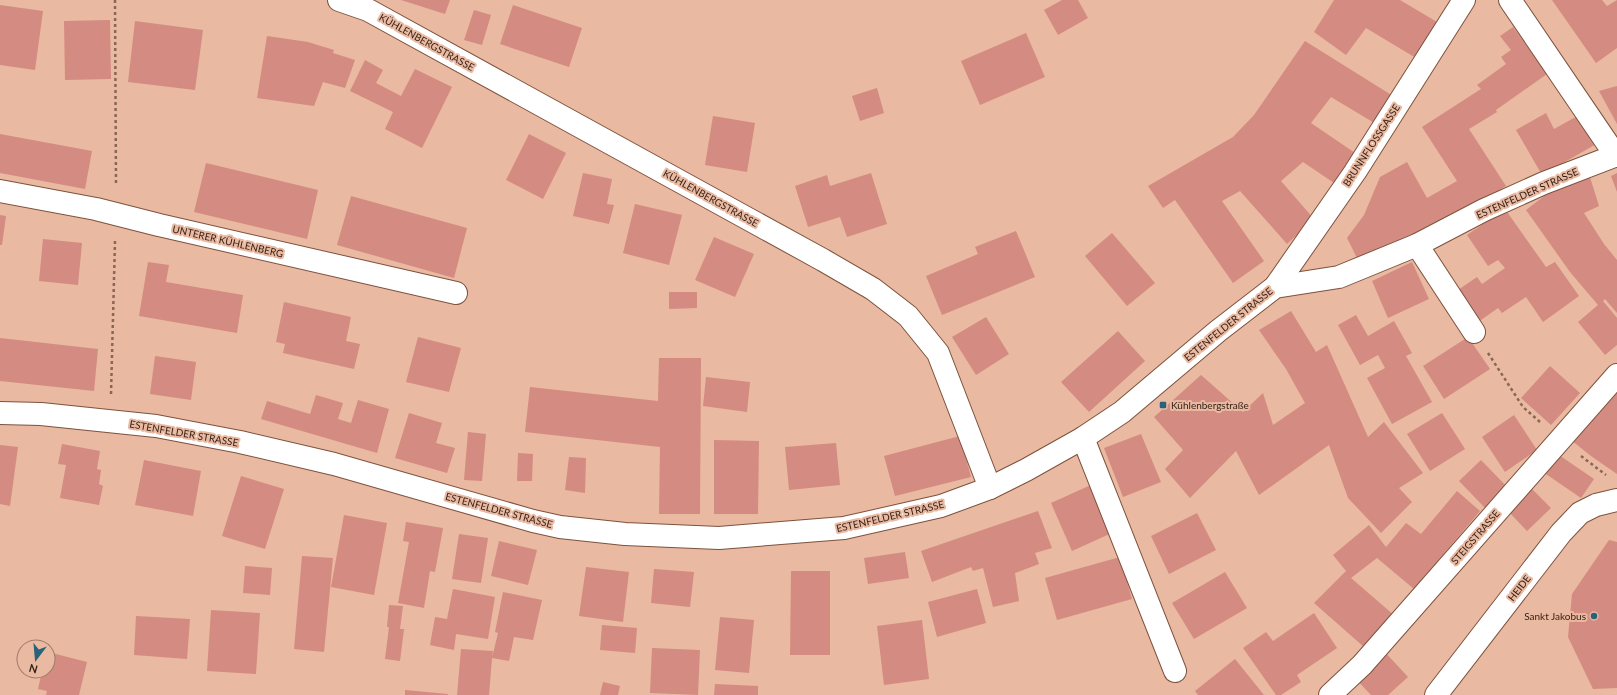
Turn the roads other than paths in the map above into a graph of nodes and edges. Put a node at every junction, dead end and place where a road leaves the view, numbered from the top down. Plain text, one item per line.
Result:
1 (339, 0) edge
2 (1464, 0) edge
3 (1510, 0) edge
4 (1617, 155) edge
5 (0, 191) edge
6 (1417, 245) junction
7 (1275, 287) junction
8 (456, 293) dead end
9 (1474, 332) road end
10 (1617, 375) edge
11 (0, 413) edge
12 (1083, 438) junction
13 (990, 488) junction
14 (1617, 500) edge
15 (1175, 671) dead end
16 (1330, 695) edge
17 (1436, 695) edge

1 - 13 street, KÜHLENBERGSTRASSE
2 - 7 street, BRUNNFLOSSGASSE
3 - 4 street
4 - 6 street, ESTENFELDER STRASSE
5 - 8 street, UNTERER KÜHLENBERG
6 - 7 street, ESTENFELDER STRASSE
6 - 9 street
7 - 12 street, ESTENFELDER STRASSE
10 - 16 street, STEIGSTRASSE
11 - 13 street, ESTENFELDER STRASSE
12 - 13 street, ESTENFELDER STRASSE
12 - 15 street
14 - 17 street, HEIDE

